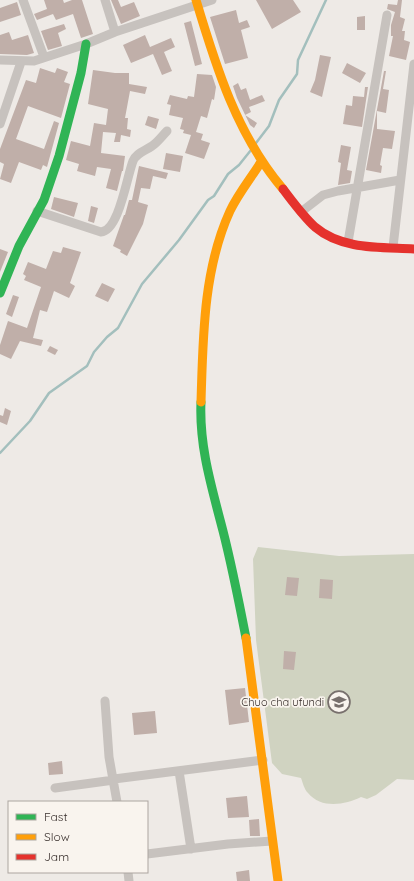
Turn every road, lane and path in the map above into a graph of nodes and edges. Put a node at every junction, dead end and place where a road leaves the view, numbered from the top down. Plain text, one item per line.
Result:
1 (23, 0) edge
2 (105, 0) edge
3 (212, 0) edge
4 (197, 3) edge
5 (387, 15) dead end
6 (115, 32) junction
7 (86, 44) junction
8 (44, 57) junction
9 (0, 60) edge
10 (21, 62) junction
11 (414, 64) edge
12 (0, 124) edge
13 (167, 131) dead end
14 (262, 162) junction
15 (400, 180) junction
16 (357, 188) junction
17 (37, 211) junction
18 (301, 212) junction
19 (348, 242) junction
20 (394, 247) junction
21 (414, 249) edge
22 (0, 293) edge
23 (105, 701) dead end
24 (263, 760) junction
25 (179, 770) junction
26 (114, 779) junction
27 (55, 788) dead end
28 (117, 801) edge
29 (272, 841) junction
30 (191, 849) junction
31 (148, 854) edge
32 (278, 881) edge

1 - 8 street
2 - 6 street
3 - 4 street
4 - 6 street
4 - 14 street
5 - 16 street
6 - 7 street
7 - 8 street
7 - 17 street
8 - 10 street
9 - 10 street
10 - 12 street
11 - 15 street
13 - 17 street
14 - 18 street
14 - 24 street
15 - 16 street
15 - 20 street
16 - 18 street
16 - 19 street
17 - 22 street
18 - 19 street
19 - 20 street
20 - 21 street
23 - 26 street
24 - 25 street
24 - 29 street
25 - 26 street
25 - 30 street
26 - 27 street
26 - 28 street
29 - 30 street
29 - 32 street
30 - 31 street

